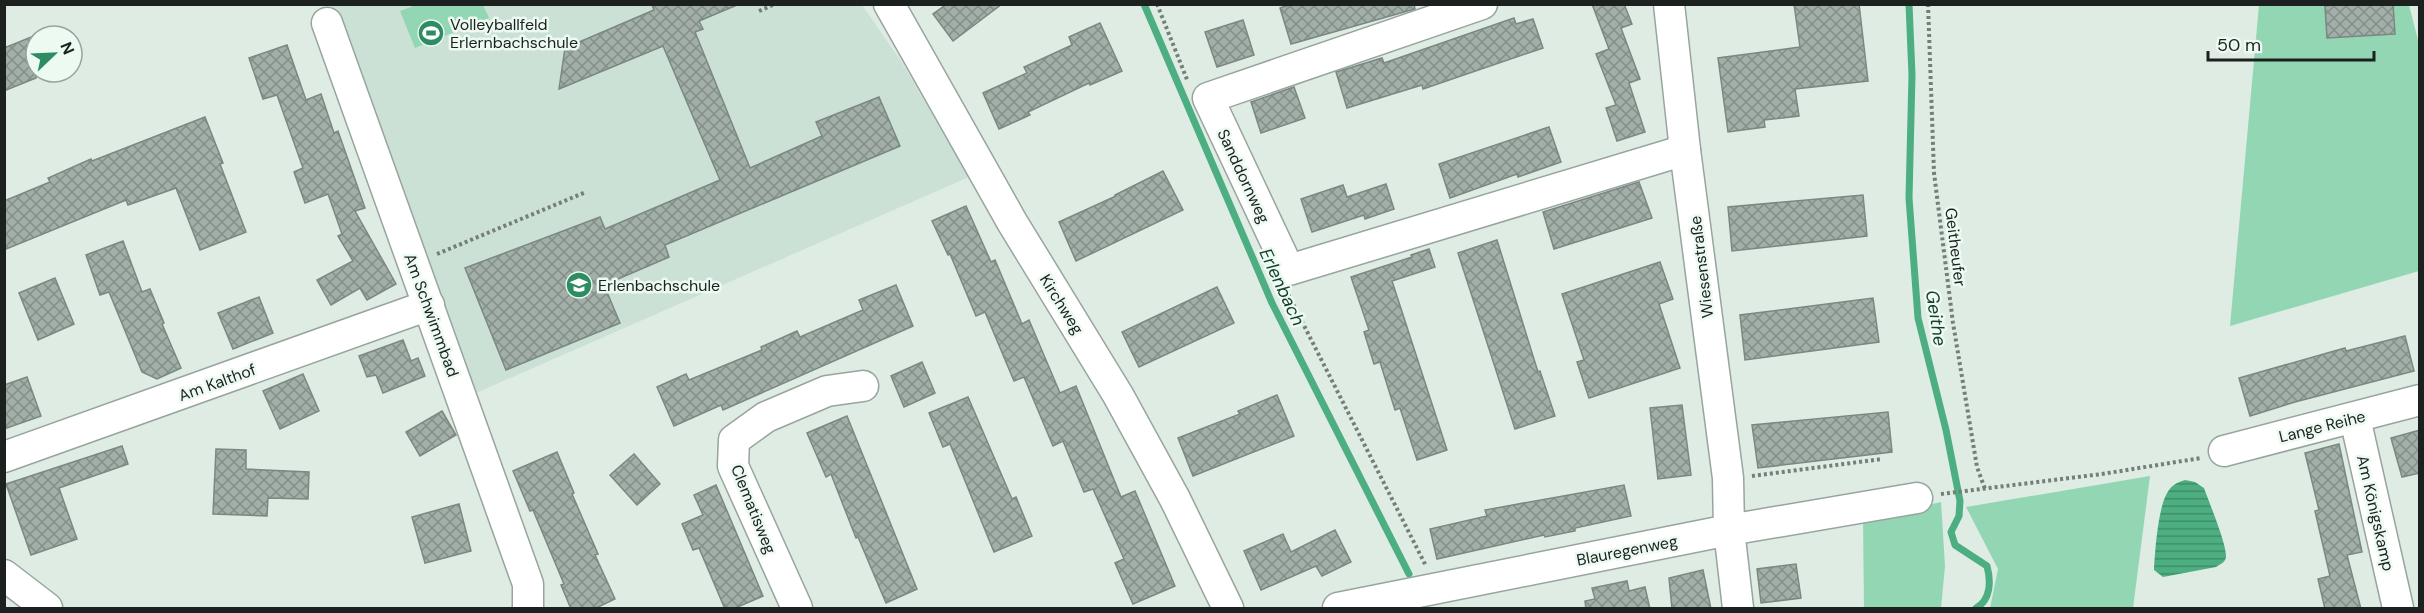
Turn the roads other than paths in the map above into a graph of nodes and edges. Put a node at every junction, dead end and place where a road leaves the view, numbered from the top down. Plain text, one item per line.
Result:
1 (889, 4) edge
2 (1482, 4) edge
3 (1669, 4) edge
4 (327, 23) dead end
5 (1685, 150) junction
6 (429, 305) junction
7 (863, 386) dead end
8 (2420, 400) edge
9 (2355, 418) junction
10 (2224, 451) road end
11 (4, 457) edge
12 (1928, 496) road end
13 (1729, 530) junction
14 (4, 575) edge
15 (47, 609) edge
16 (528, 609) edge
17 (797, 609) edge
18 (1228, 609) edge
19 (1338, 609) edge
20 (1738, 609) edge
21 (2398, 609) edge

1 - 18 street, Kirchweg
2 - 5 street, Sanddornweg
3 - 5 street, Wiesenstraße
4 - 6 street, Am Schwimmbad
5 - 13 street, Wiesenstraße
6 - 11 street, Am Kalthof
6 - 16 street, Am Schwimmbad
7 - 17 street, Clematisweg
8 - 9 street, Lange Reihe
9 - 10 street, Lange Reihe
9 - 21 street, Am Königskamp
12 - 13 street, Blauregenweg
13 - 19 street, Blauregenweg
13 - 20 street, Wiesenstraße
14 - 15 street

